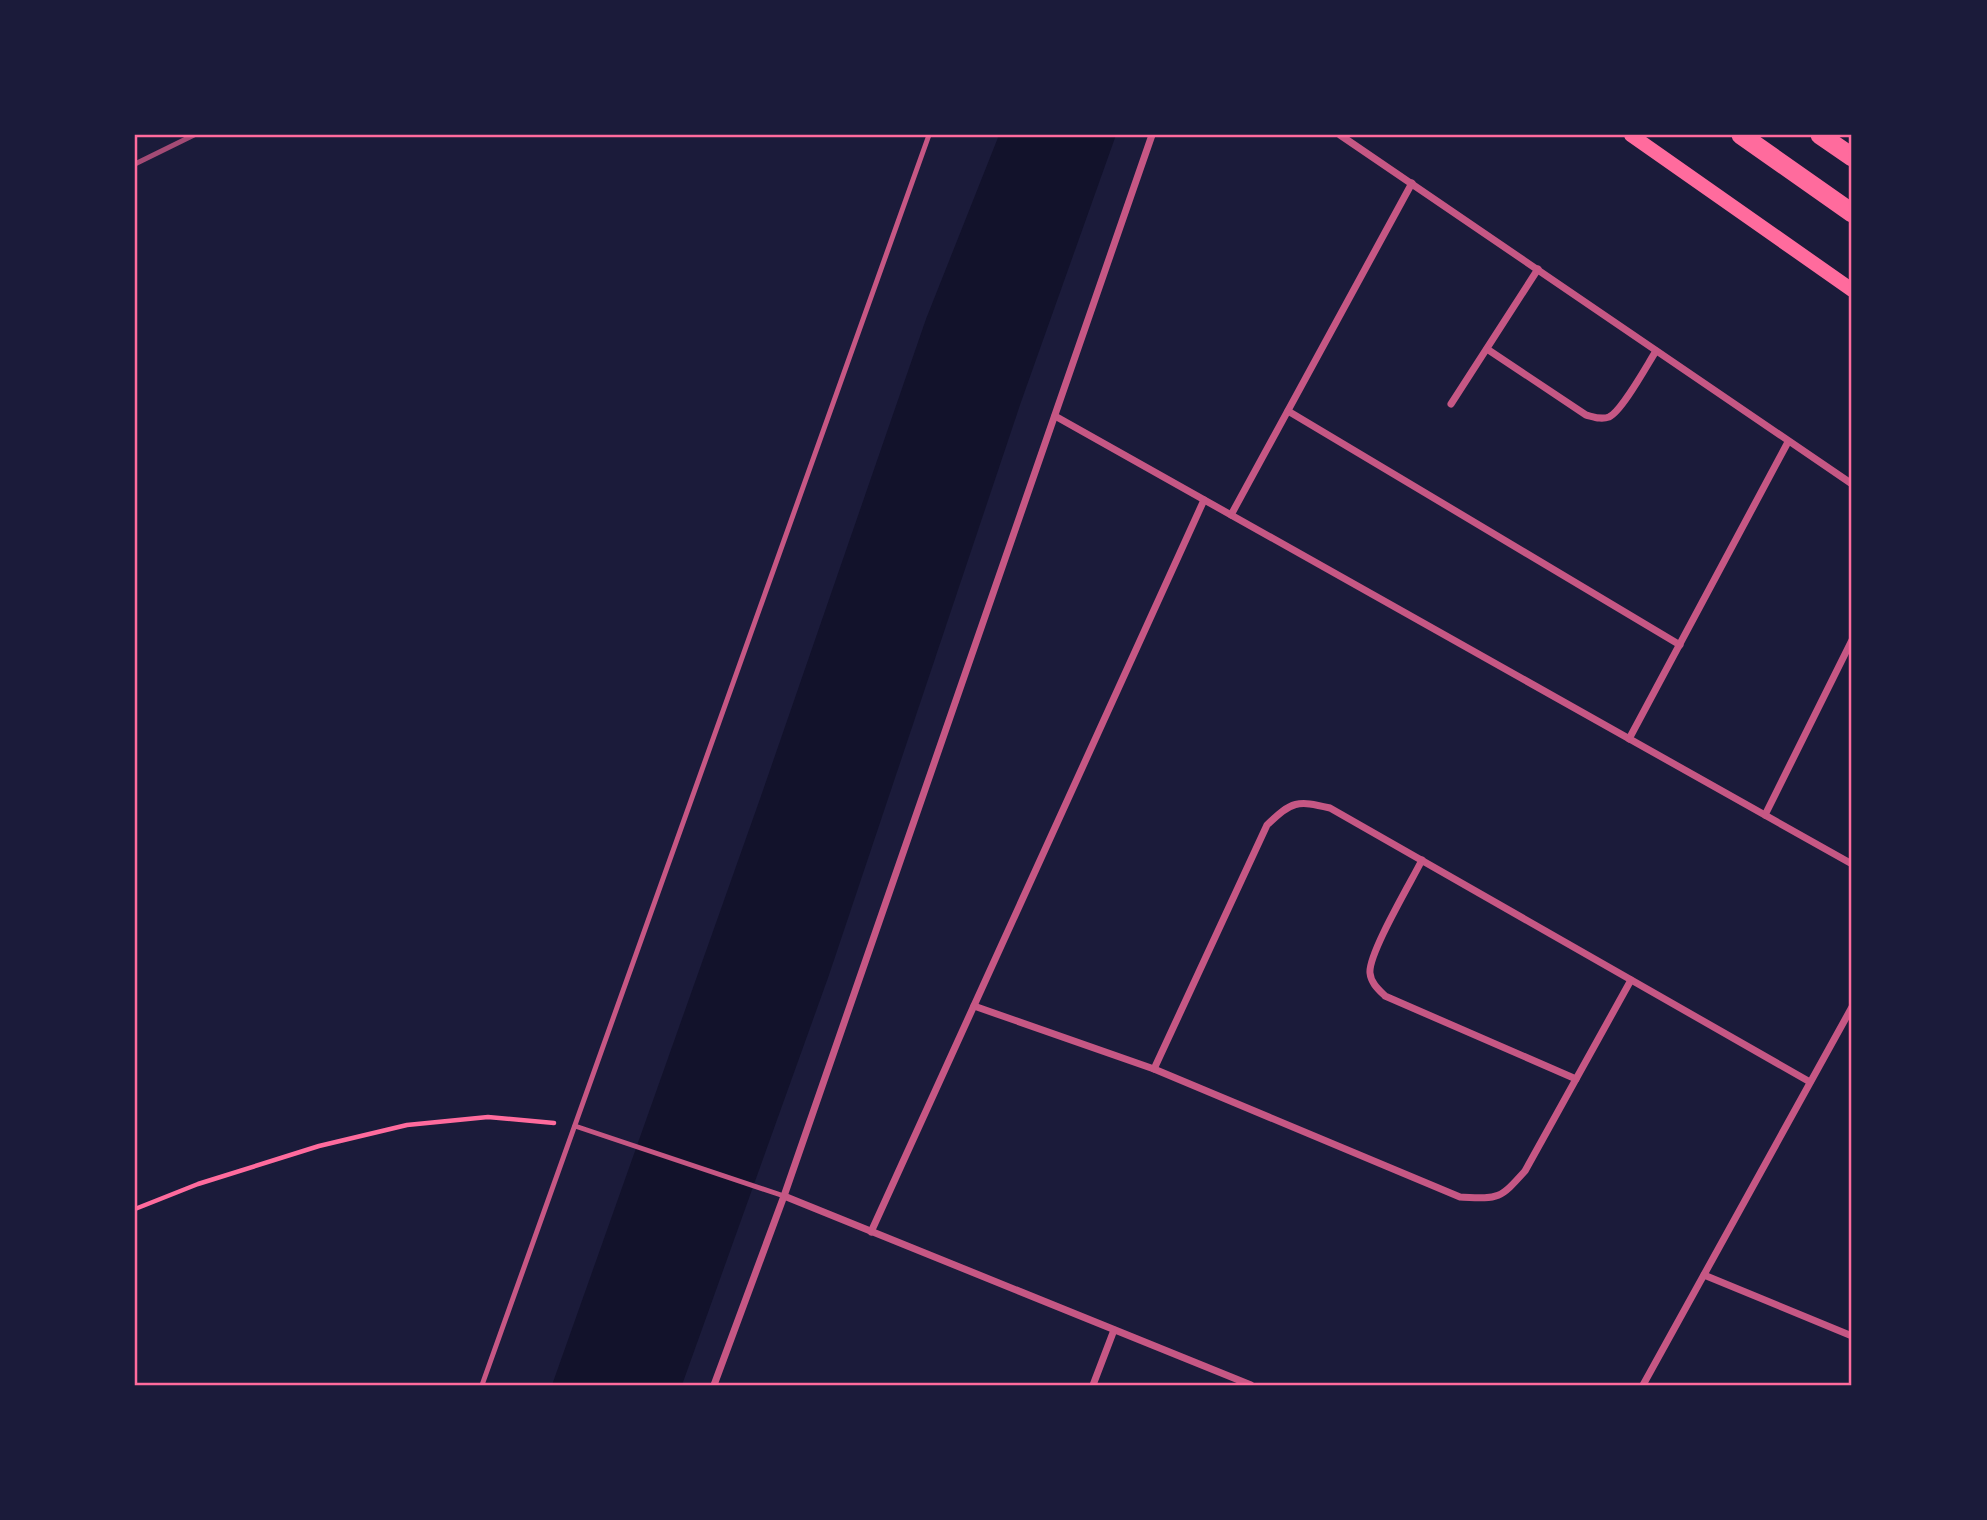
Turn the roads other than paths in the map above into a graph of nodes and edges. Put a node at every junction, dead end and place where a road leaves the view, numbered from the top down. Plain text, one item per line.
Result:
1 (929, 135) edge
2 (1152, 135) edge
3 (1340, 135) edge
4 (1631, 135) edge
5 (1741, 135) edge
6 (1820, 135) edge
7 (1852, 157) edge
8 (1412, 183) junction
9 (1852, 213) edge
10 (1538, 270) junction
11 (1852, 290) edge
12 (1487, 349) junction
13 (1656, 351) junction
14 (1451, 404) dead end
15 (1287, 411) junction
16 (1055, 416) junction
17 (1788, 442) junction
18 (1852, 484) edge
19 (1204, 500) junction
20 (1231, 515) junction
21 (1852, 640) edge
22 (1680, 645) junction
23 (1629, 739) junction
24 (1765, 815) junction
25 (1422, 860) junction
26 (1852, 864) edge
27 (1631, 980) junction
28 (974, 1006) junction
29 (1852, 1007) edge
30 (1154, 1069) junction
31 (1576, 1079) junction
32 (1810, 1082) junction
33 (575, 1126) junction
34 (784, 1196) junction
35 (872, 1231) junction
36 (1704, 1275) junction
37 (1114, 1330) junction
38 (1852, 1336) edge
39 (482, 1385) edge
40 (714, 1385) edge
41 (1093, 1385) edge
42 (1251, 1385) edge
43 (1643, 1385) edge

1 - 33 lane
2 - 16 street
3 - 8 street
4 - 11 main road
5 - 9 highway
6 - 7 highway
8 - 10 street
8 - 15 street
10 - 12 street
10 - 13 street
12 - 13 street
12 - 14 street
13 - 17 street
15 - 20 street
15 - 22 street
16 - 19 street
16 - 34 street
17 - 18 street
17 - 22 street
19 - 20 street
19 - 28 street
20 - 23 street
21 - 24 street
22 - 23 street
23 - 24 street
24 - 26 street
25 - 27 street
25 - 30 street
25 - 31 street
27 - 31 street
27 - 32 street
28 - 30 street
28 - 35 street
29 - 32 street
30 - 31 street
32 - 36 street
33 - 34 lane
33 - 39 lane
34 - 35 street
34 - 40 street
35 - 37 street
36 - 38 street
36 - 43 street
37 - 41 street
37 - 42 street

